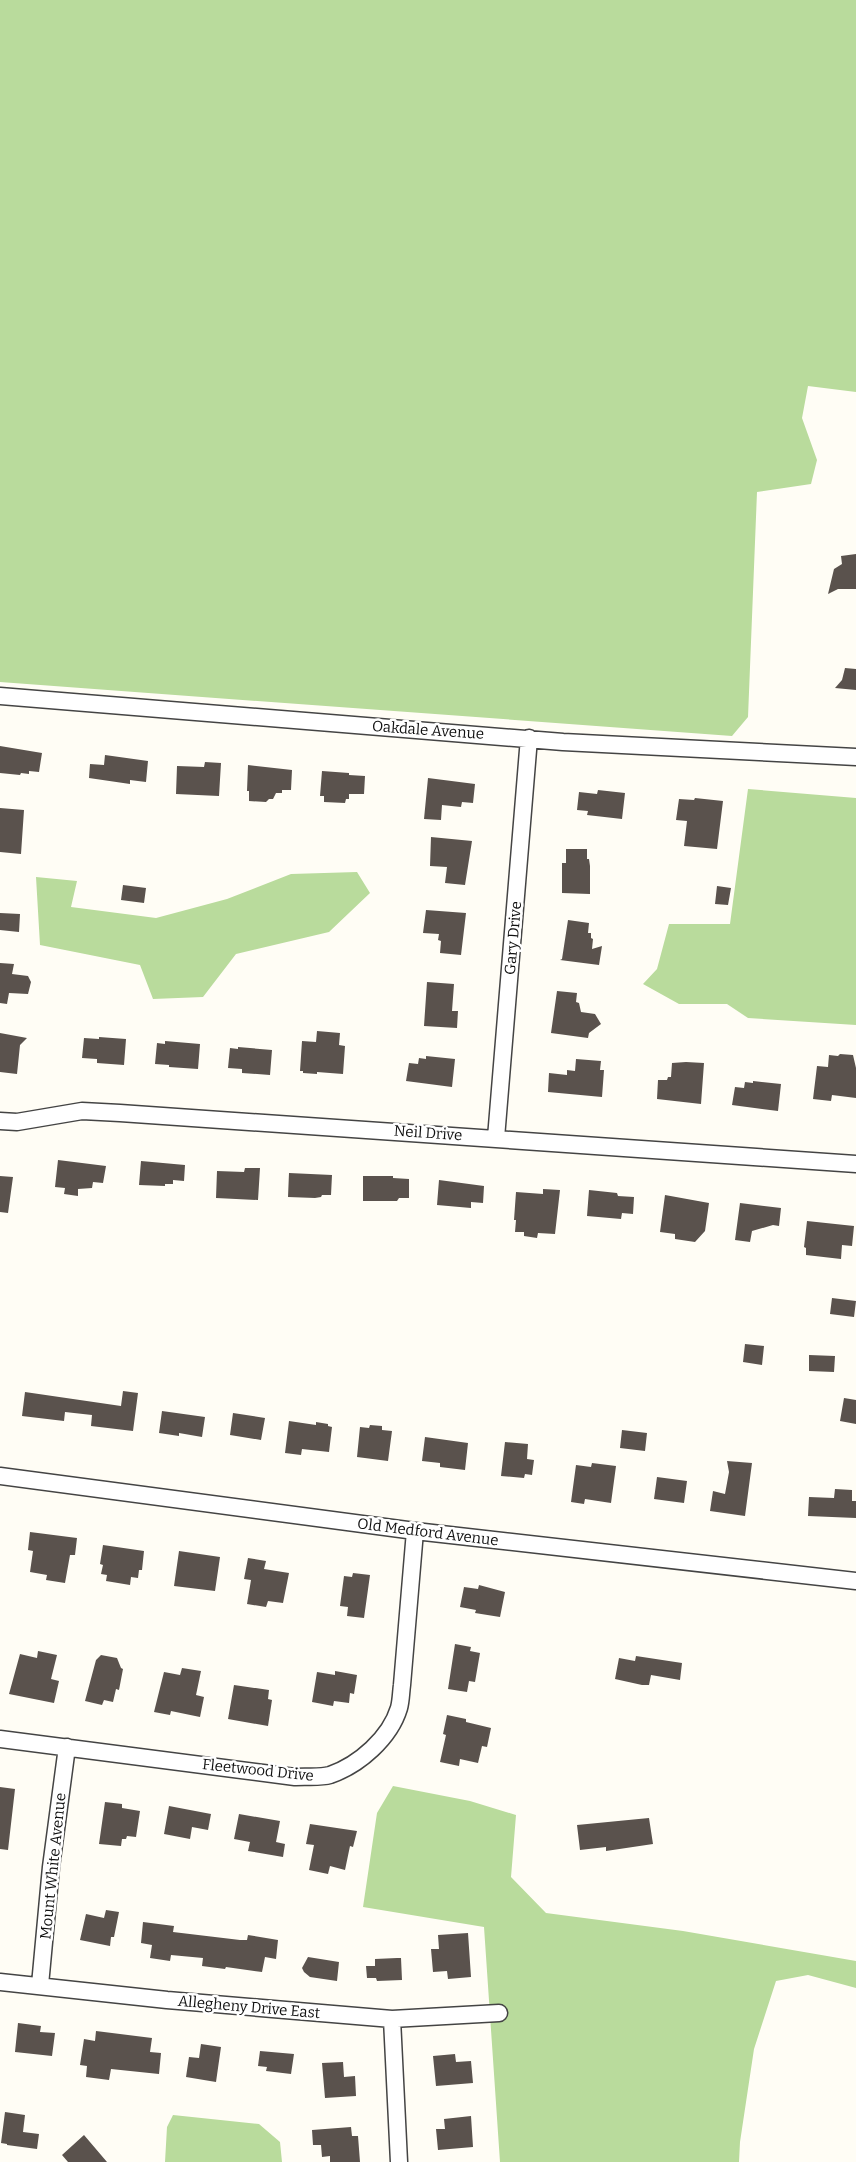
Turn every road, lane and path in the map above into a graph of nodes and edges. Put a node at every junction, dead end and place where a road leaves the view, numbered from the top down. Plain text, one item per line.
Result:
1 (0, 696) edge
2 (529, 738) junction
3 (856, 757) edge
4 (0, 1121) edge
5 (496, 1138) junction
6 (856, 1164) edge
7 (0, 1476) edge
8 (415, 1531) junction
9 (856, 1581) edge
10 (0, 1739) edge
11 (67, 1747) junction
12 (0, 1982) edge
13 (40, 1986) junction
14 (499, 2013) dead end
15 (392, 2019) junction
16 (399, 2162) edge

1 - 2 street, Oakdale Avenue
2 - 3 street, Oakdale Avenue
2 - 5 street, Gary Drive
4 - 5 street, Neil Drive
5 - 6 street, Neil Drive
7 - 8 street, Old Medford Avenue
8 - 9 street, Old Medford Avenue
8 - 11 street, Fleetwood Drive
10 - 11 street, Fleetwood Drive
11 - 13 street, Mount White Avenue
12 - 13 street, Allegheny Drive East
13 - 15 street, Allegheny Drive East
14 - 15 street, Allegheny Drive East
15 - 16 street

